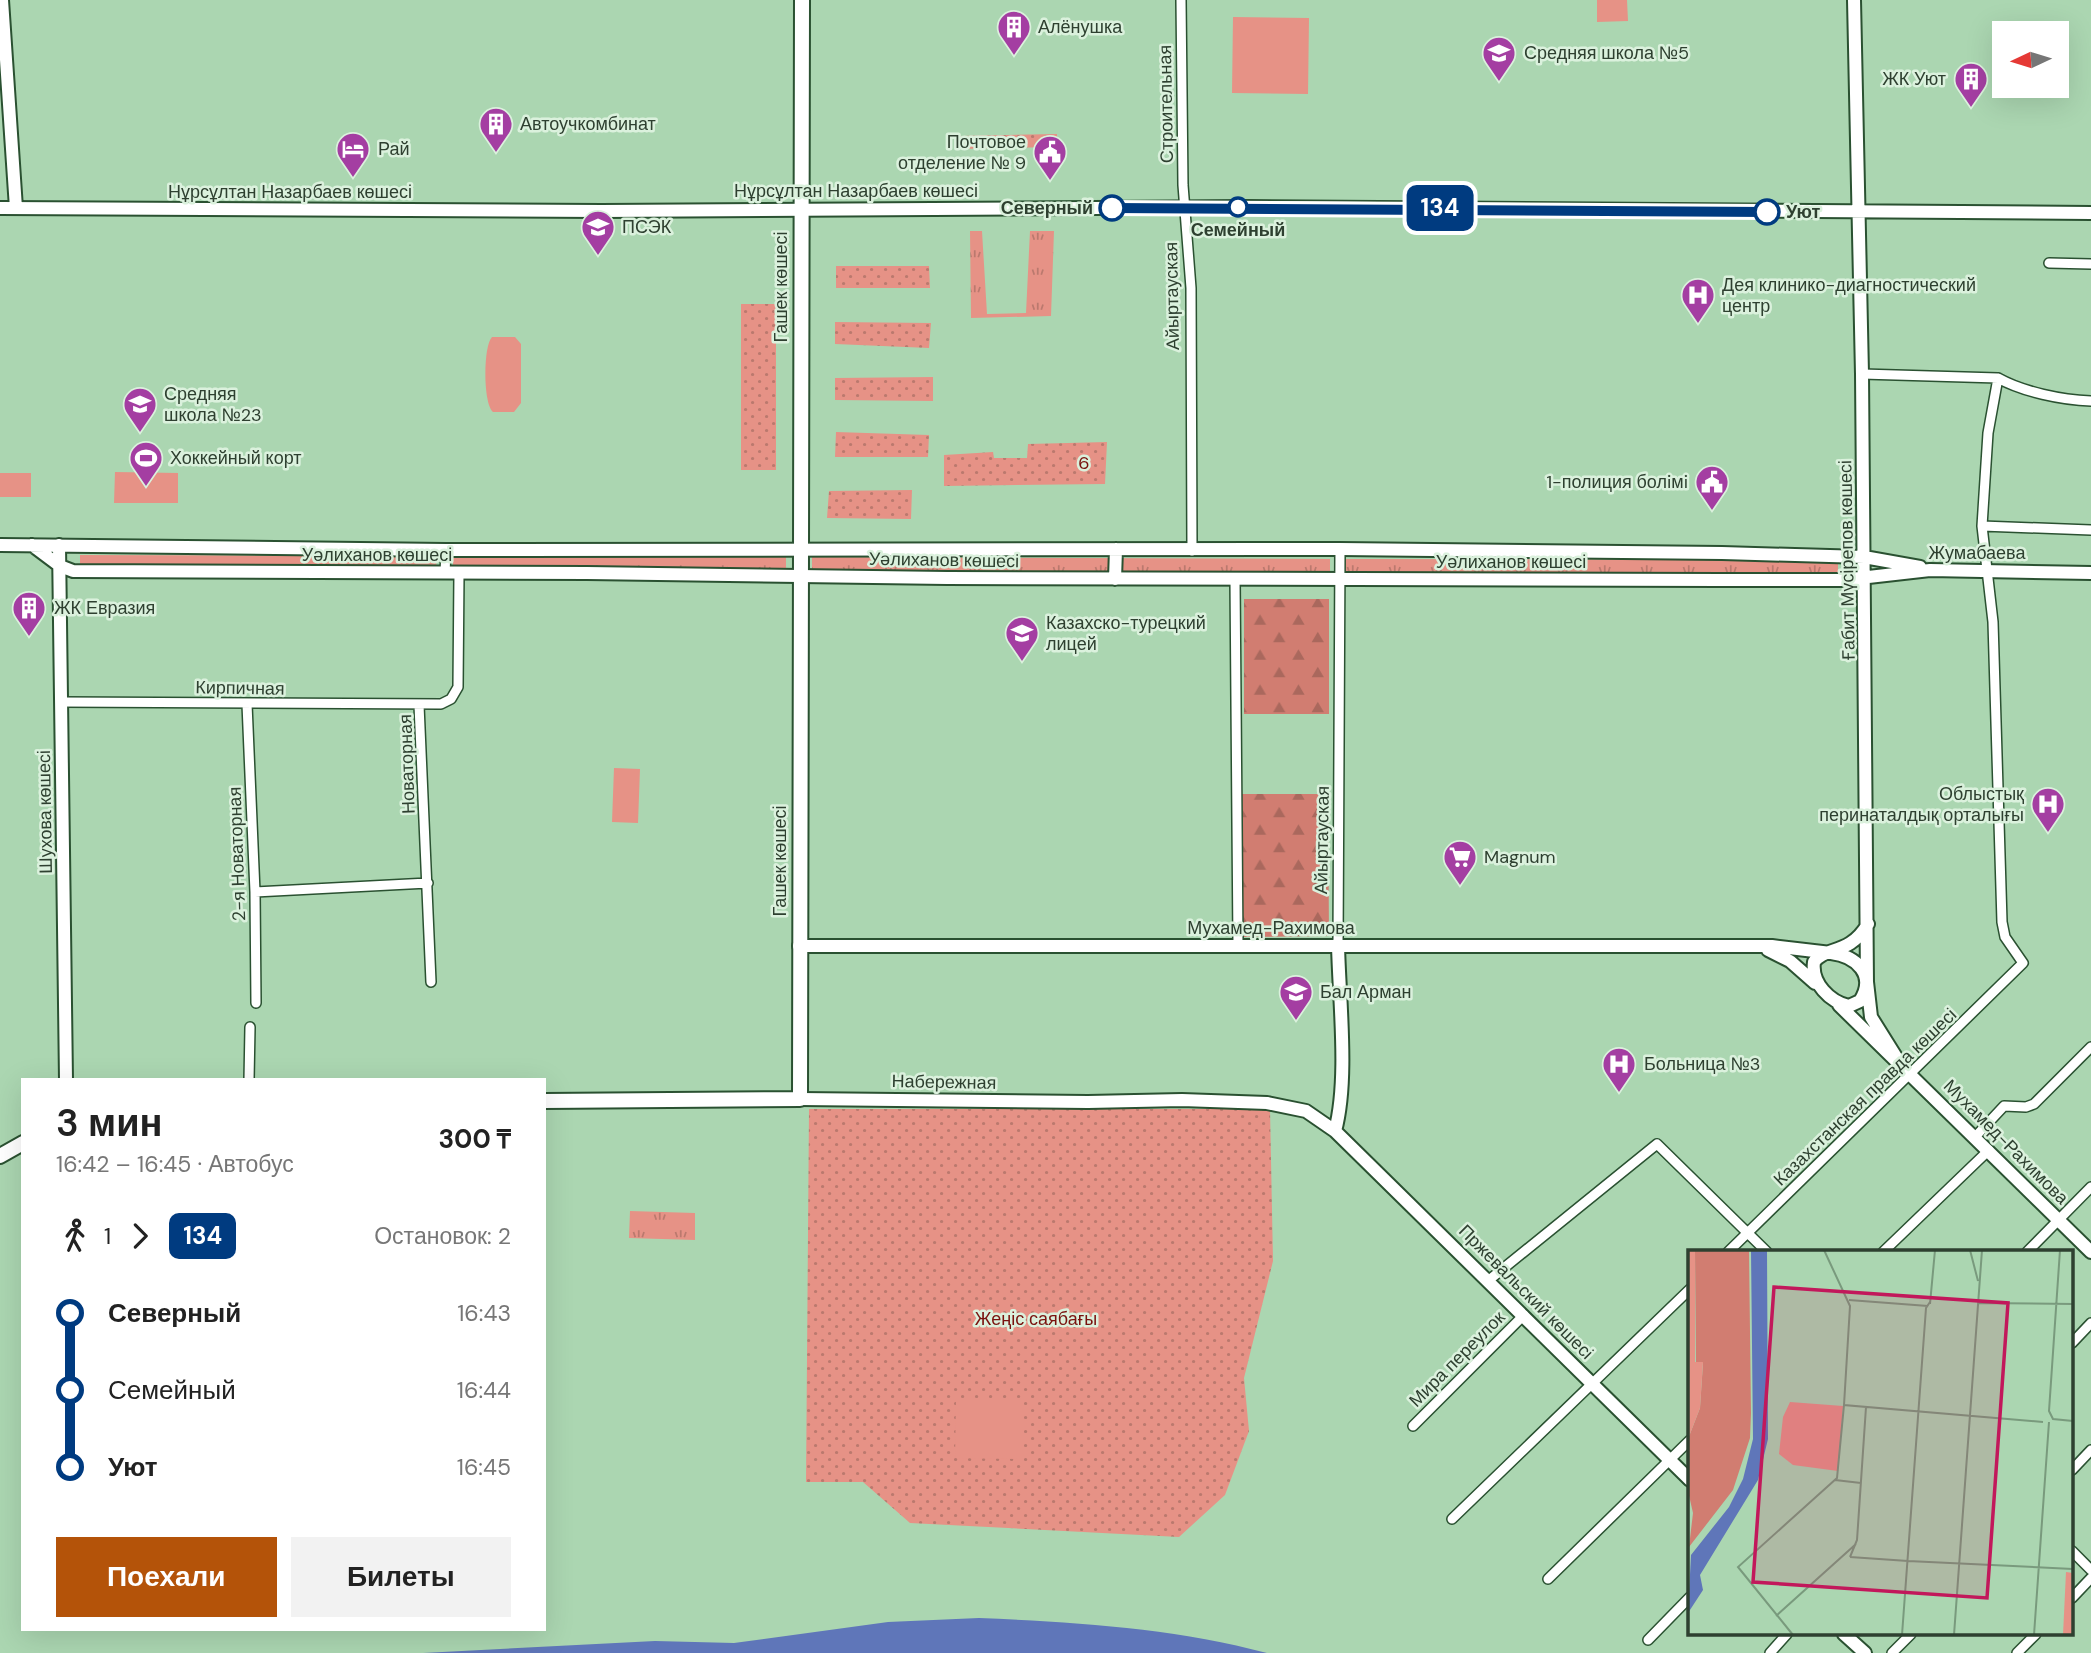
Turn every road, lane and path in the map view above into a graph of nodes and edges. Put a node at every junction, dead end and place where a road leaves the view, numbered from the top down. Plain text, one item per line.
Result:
1 (2, 0) edge
2 (802, 0) edge
3 (1181, 0) edge
4 (1854, 0) edge
5 (0, 208) edge
6 (16, 208) junction
7 (801, 208) junction
8 (1186, 208) junction
9 (1858, 212) junction
10 (2091, 212) edge
11 (2049, 263) dead end
12 (2091, 264) edge
13 (1862, 374) junction
14 (1998, 378) junction
15 (2091, 401) edge
16 (1982, 526) junction
17 (2091, 530) edge
18 (0, 545) edge
19 (32, 545) junction
20 (59, 545) junction
21 (800, 549) junction
22 (1116, 549) junction
23 (1340, 549) junction
24 (446, 550) junction
25 (1192, 551) junction
26 (1864, 557) junction
27 (60, 566) junction
28 (1930, 570) junction
29 (1986, 570) junction
30 (452, 573) junction
31 (2091, 573) edge
32 (1864, 578) junction
33 (799, 579) junction
34 (1115, 579) junction
35 (1235, 579) junction
36 (1339, 579) junction
37 (61, 702) junction
38 (247, 704) junction
39 (419, 705) junction
40 (428, 883) junction
41 (255, 892) junction
42 (1868, 924) junction
43 (1338, 944) junction
44 (1238, 945) junction
45 (1742, 945) junction
46 (799, 946) junction
47 (1830, 953) junction
48 (430, 982) dead end
49 (1867, 982) junction
50 (1827, 993) junction
51 (256, 1003) dead end
52 (250, 1027) dead end
53 (2091, 1047) edge
54 (1896, 1058) junction
55 (1913, 1074) junction
56 (66, 1078) edge
57 (249, 1078) edge
58 (1340, 1094) junction
59 (800, 1099) junction
60 (546, 1101) edge
61 (1306, 1111) junction
62 (1335, 1131) junction
63 (1975, 1137) junction
64 (21, 1144) edge
65 (1989, 1150) junction
66 (0, 1156) edge
67 (2091, 1187) edge
68 (2059, 1220) junction
69 (1748, 1233) junction
70 (1730, 1250) edge
71 (1765, 1250) edge
72 (1886, 1250) edge
73 (2029, 1250) edge
74 (2091, 1252) edge
75 (1489, 1280) junction
76 (1688, 1291) edge
77 (1524, 1315) junction
78 (2091, 1323) edge
79 (2074, 1341) edge
80 (1593, 1383) junction
81 (1413, 1426) dead end
82 (1688, 1442) edge
83 (2091, 1450) edge
84 (1670, 1460) junction
85 (2074, 1468) edge
86 (1688, 1478) edge
87 (1452, 1519) dead end
88 (2074, 1553) edge
89 (2091, 1570) edge
90 (2091, 1578) edge
91 (1548, 1579) dead end
92 (2074, 1596) edge
93 (1688, 1599) edge
94 (1785, 1636) edge
95 (1846, 1636) edge
96 (1909, 1636) edge
97 (2034, 1636) edge
98 (1648, 1640) dead end
99 (1770, 1653) edge
100 (1864, 1653) edge
101 (1892, 1653) edge
102 (2017, 1653) edge

1 - 6 main road
2 - 7 main road, Гашек көшесі
3 - 8 street, Строительная
4 - 9 main road, Ғабит Мүсірепов көшесі
5 - 6 main road, Нұрсұлтан Назарбаев көшесі
6 - 7 main road, Нұрсұлтан Назарбаев көшесі
7 - 8 main road, Нұрсұлтан Назарбаев көшесі
7 - 21 main road, Гашек көшесі
8 - 9 main road, Нұрсұлтан Назарбаев көшесі
8 - 25 street, Айыртауская
9 - 10 main road, Нұрсұлтан Назарбаев көшесі
9 - 13 main road, Ғабит Мүсірепов көшесі
11 - 12 street
13 - 14 street
13 - 26 main road, Ғабит Мүсірепов көшесі
14 - 15 street
14 - 16 street
16 - 17 street
16 - 29 street
18 - 19 main road, Уәлиханов көшесі
19 - 20 main road, Уәлиханов көшесі
19 - 27 main road, Уәлиханов көшесі
20 - 24 main road, Уәлиханов көшесі
20 - 27 main road, Шухова көшесі
21 - 22 main road, Уәлиханов көшесі
21 - 24 main road, Уәлиханов көшесі
21 - 33 main road, Гашек көшесі
22 - 25 main road, Уәлиханов көшесі
22 - 34 main road
23 - 25 main road, Уәлиханов көшесі
23 - 26 main road, Уәлиханов көшесі
23 - 36 street, Айыртауская
24 - 30 street, Новаторная
26 - 28 main road
26 - 32 main road, Ғабит Мүсірепов көшесі
27 - 30 main road, Уәлиханов көшесі
27 - 37 main road, Шухова көшесі
28 - 29 main road, Жумабаева
28 - 32 main road, Жумабаева
29 - 31 main road, Жумабаева
29 - 55 street, Казахстанская правда көшесі
30 - 33 main road, Уәлиханов көшесі
30 - 39 street, Новаторная
32 - 36 main road, Уәлиханов көшесі
32 - 42 main road, Ғабит Мүсірепов көшесі
33 - 34 main road, Уәлиханов көшесі
33 - 46 main road, Гашек көшесі
34 - 35 main road, Уәлиханов көшесі
35 - 36 main road, Уәлиханов көшесі
35 - 44 street
36 - 43 street, Айыртауская
37 - 38 street, Кирпичная
37 - 56 main road, Шухова көшесі
38 - 39 street, Кирпичная
38 - 41 street, 2-я Новаторная
39 - 40 street, Новаторная
40 - 41 street
40 - 48 street, Новаторная
41 - 51 street, 2-я Новаторная
42 - 47 main road
42 - 49 main road, Ғабит Мүсірепов көшесі
43 - 44 main road, Мухамед-Рахимова
43 - 45 main road, Мухамед-Рахимова
43 - 58 main road, Айыртауская
44 - 46 main road, Мухамед-Рахимова
45 - 47 main road
45 - 50 main road, Мухамед-Рахимова
46 - 59 main road, Гашек көшесі
47 - 49 main road
47 - 50 main road
49 - 50 main road
49 - 54 main road, Ғабит Мүсірепов көшесі
50 - 54 main road, Мухамед-Рахимова
52 - 57 street
53 - 63 street
54 - 55 main road, Мухамед-Рахимова
55 - 63 main road, Мухамед-Рахимова
55 - 69 street, Казахстанская правда көшесі
58 - 61 main road
58 - 62 main road, Айыртауская
59 - 60 main road, Набережная
59 - 61 main road, Набережная
61 - 62 main road, Набережная
62 - 75 main road, Пржевальский көшесі
63 - 65 main road, Мухамед-Рахимова
64 - 66 main road
65 - 68 main road, Мухамед-Рахимова
65 - 72 street
67 - 68 street
68 - 73 street
68 - 74 main road, Мухамед-Рахимова
69 - 70 street, Казахстанская правда көшесі
69 - 71 street
69 - 75 street
75 - 77 main road, Пржевальский көшесі
76 - 80 street
77 - 80 main road, Пржевальский көшесі
77 - 81 street, Мира переулок
78 - 79 street
80 - 84 main road, Пржевальский көшесі
80 - 87 street
82 - 84 street
83 - 85 street
84 - 86 main road, Пржевальский көшесі
84 - 91 street
88 - 89 street
90 - 92 street
93 - 98 street
94 - 99 street
95 - 100 main road
96 - 101 street
97 - 102 street

